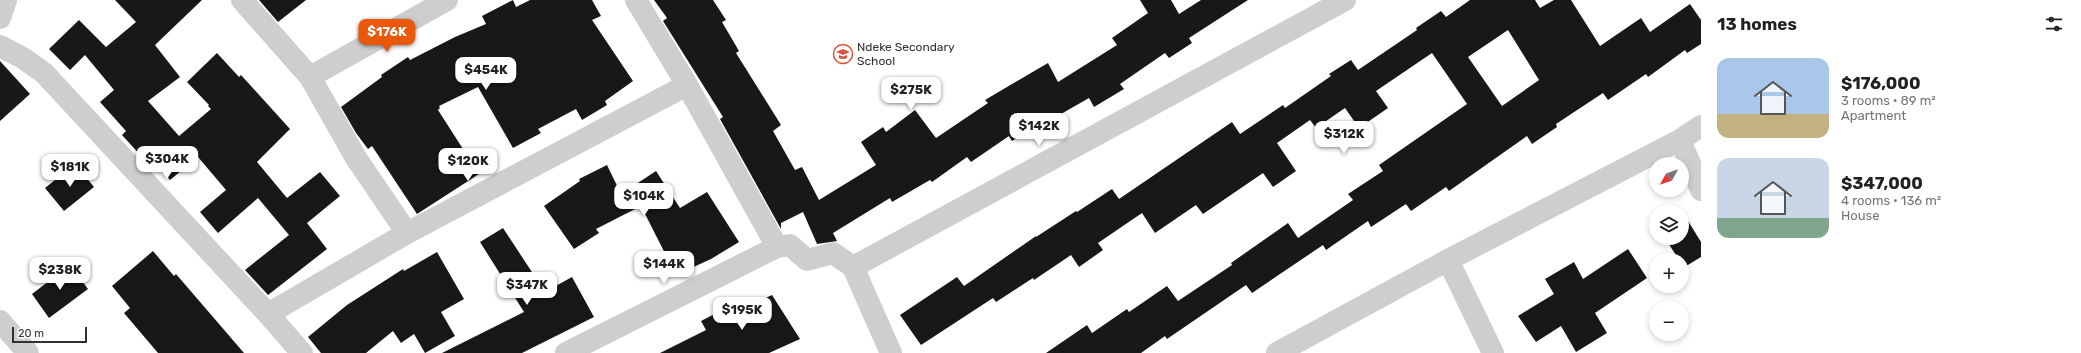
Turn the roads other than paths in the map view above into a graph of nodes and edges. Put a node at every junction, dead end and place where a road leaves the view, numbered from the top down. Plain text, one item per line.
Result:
1 (6, 0) edge
2 (242, 0) edge
3 (636, 0) edge
4 (1345, 0) edge
5 (433, 3) edge
6 (0, 18) edge
7 (0, 46) edge
8 (310, 77) junction
9 (687, 85) junction
10 (1701, 126) edge
11 (1680, 140) junction
12 (1701, 190) edge
13 (407, 233) junction
14 (777, 247) junction
15 (1448, 260) junction
16 (853, 268) junction
17 (268, 314) junction
18 (0, 321) edge
19 (28, 353) edge
20 (302, 353) edge
21 (566, 353) edge
22 (891, 353) edge
23 (1277, 353) edge
24 (1493, 353) edge

1 - 6 street
2 - 8 street
3 - 9 street
4 - 16 street
5 - 8 street
7 - 17 street
8 - 13 street
9 - 13 street
9 - 14 street
10 - 11 street
11 - 12 street
11 - 15 street
13 - 17 street
14 - 16 street
14 - 21 street
15 - 23 street
15 - 24 street
16 - 22 street
17 - 20 street
18 - 19 street

